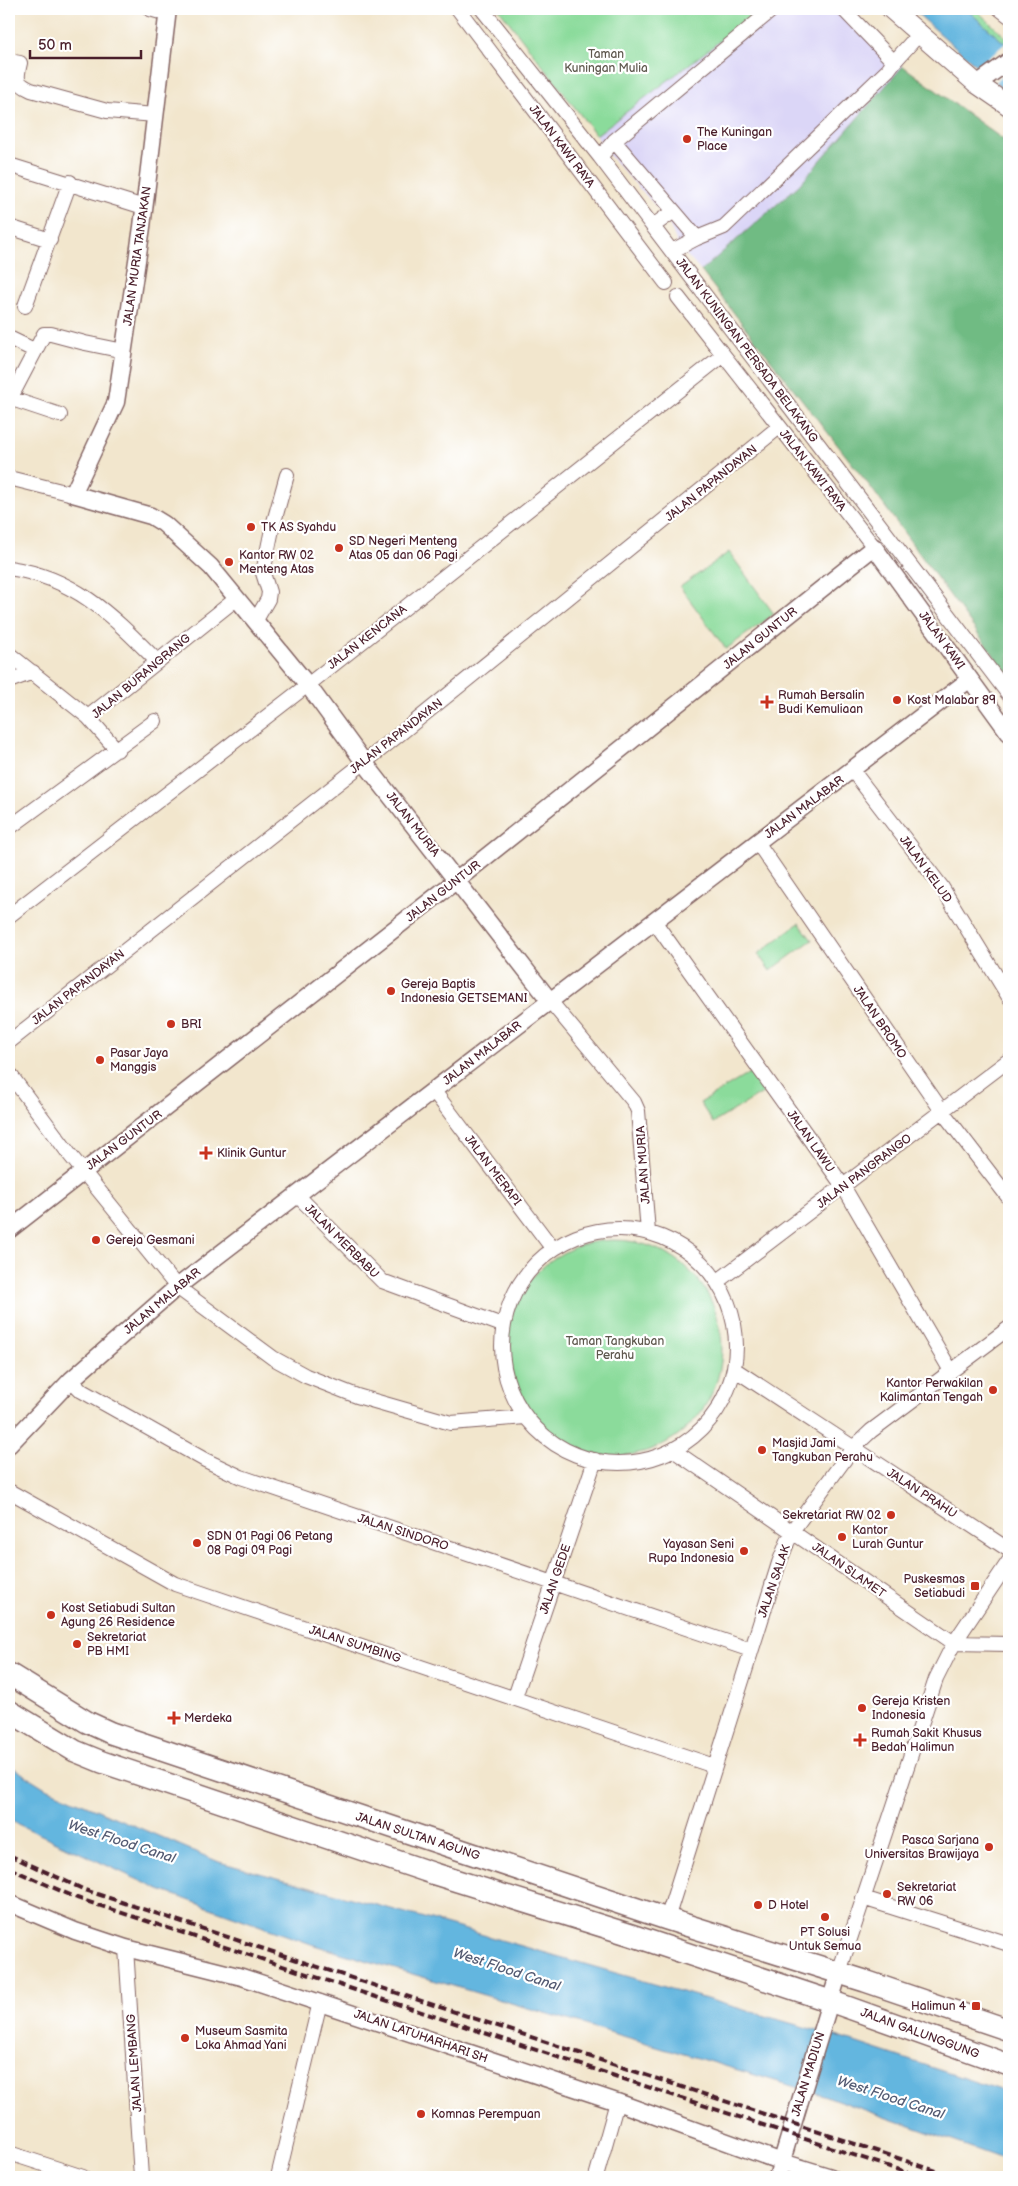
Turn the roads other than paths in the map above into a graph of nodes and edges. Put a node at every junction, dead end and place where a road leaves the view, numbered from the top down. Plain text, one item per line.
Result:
1 (150, 9) edge
2 (458, 9) edge
3 (482, 9) edge
4 (773, 9) edge
5 (843, 9) edge
6 (892, 9) edge
7 (1000, 9) edge
8 (167, 11) edge
9 (1009, 16) edge
10 (919, 34) junction
11 (9, 61) edge
12 (1009, 61) edge
13 (894, 62) junction
14 (981, 80) junction
15 (1009, 106) edge
16 (155, 115) junction
17 (614, 141) junction
18 (600, 157) junction
19 (9, 165) edge
20 (70, 182) junction
21 (144, 207) junction
22 (674, 211) junction
23 (652, 226) junction
24 (9, 228) edge
25 (697, 238) junction
26 (50, 240) junction
27 (672, 251) junction
28 (666, 283) dead end
29 (678, 297) dead end
30 (25, 306) dead end
31 (9, 338) edge
32 (34, 350) junction
33 (124, 351) junction
34 (723, 355) junction
35 (9, 399) edge
36 (60, 415) dead end
37 (779, 427) junction
38 (287, 475) dead end
39 (9, 478) edge
40 (73, 494) junction
41 (874, 547) junction
42 (9, 568) edge
43 (236, 599) junction
44 (256, 620) junction
45 (9, 654) edge
46 (157, 661) junction
47 (33, 672) junction
48 (970, 679) junction
49 (9, 681) edge
50 (307, 684) junction
51 (1009, 695) edge
52 (88, 717) junction
53 (155, 722) dead end
54 (1009, 733) edge
55 (117, 750) junction
56 (364, 762) junction
57 (856, 776) junction
58 (9, 827) edge
59 (757, 842) junction
60 (457, 880) junction
61 (9, 916) edge
62 (654, 921) junction
63 (1009, 997) edge
64 (550, 1001) junction
65 (9, 1042) edge
66 (1009, 1060) edge
67 (9, 1073) edge
68 (433, 1090) junction
69 (942, 1111) junction
70 (83, 1171) junction
71 (843, 1186) junction
72 (297, 1195) junction
73 (1009, 1198) edge
74 (9, 1230) edge
75 (648, 1232) junction
76 (553, 1249) junction
77 (718, 1281) junction
78 (177, 1287) junction
79 (502, 1325) junction
80 (1009, 1328) edge
81 (734, 1369) junction
82 (952, 1371) junction
83 (71, 1380) junction
84 (526, 1417) junction
85 (9, 1445) edge
86 (853, 1448) junction
87 (673, 1450) junction
88 (595, 1460) junction
89 (9, 1491) edge
90 (792, 1531) junction
91 (1009, 1550) edge
92 (1009, 1561) edge
93 (553, 1583) junction
94 (954, 1643) junction
95 (1009, 1644) edge
96 (750, 1650) junction
97 (9, 1674) edge
98 (515, 1697) junction
99 (9, 1711) edge
100 (714, 1766) junction
101 (863, 1898) junction
102 (9, 1903) edge
103 (629, 1906) junction
104 (667, 1919) junction
105 (620, 1932) junction
106 (1009, 1944) edge
107 (126, 1948) junction
108 (839, 1972) junction
109 (320, 2002) junction
110 (828, 2006) junction
111 (1009, 2030) edge
112 (1009, 2065) edge
113 (617, 2102) junction
114 (9, 2153) edge
115 (780, 2170) edge
116 (84, 2177) edge
117 (141, 2177) edge
118 (278, 2177) edge
119 (596, 2177) edge
120 (831, 2177) edge

1 - 8 street
2 - 28 street, JALAN KAWI RAYA
3 - 18 street, JALAN KUNINGAN PERSADA BELAKANG
4 - 17 street
5 - 13 street
6 - 10 main road
7 - 9 street
8 - 16 street, JALAN MURIA TANJAKAN
10 - 13 street
10 - 14 main road
11 - 16 street
12 - 14 street
13 - 25 street
14 - 15 main road
16 - 21 street, JALAN MURIA TANJAKAN
17 - 18 street
17 - 22 street
18 - 23 street, JALAN KUNINGAN PERSADA BELAKANG
19 - 20 street
20 - 21 street
20 - 26 street
21 - 33 street, JALAN MURIA TANJAKAN
22 - 23 street
22 - 25 street
23 - 27 street, JALAN KUNINGAN PERSADA BELAKANG
24 - 26 street
25 - 27 street
26 - 30 street
27 - 51 street, JALAN KUNINGAN PERSADA BELAKANG
29 - 34 street, JALAN KAWI RAYA
31 - 32 street
32 - 33 street
32 - 35 street
33 - 40 street, JALAN MURIA TANJAKAN
34 - 37 street, JALAN KAWI RAYA
34 - 50 street, JALAN KENCANA
35 - 36 street
37 - 41 street, JALAN KAWI RAYA
37 - 56 street, JALAN PAPANDAYAN
38 - 44 street
39 - 40 street
40 - 43 street, JALAN MURIA
41 - 48 street, JALAN KAWI
41 - 60 street, JALAN GUNTUR
42 - 46 street
43 - 44 street, JALAN MURIA
43 - 46 street, JALAN BURANGRANG
44 - 50 street, JALAN MURIA
45 - 47 street
46 - 52 street, JALAN BURANGRANG
47 - 49 street
47 - 52 street
48 - 54 street, JALAN KAWI
48 - 57 street, JALAN MALABAR
50 - 56 street, JALAN MURIA
50 - 61 street, JALAN KENCANA
52 - 55 street, JALAN BURANGRANG
53 - 55 street
55 - 58 street
56 - 60 street, JALAN MURIA
56 - 65 street, JALAN PAPANDAYAN
57 - 59 street, JALAN MALABAR
57 - 63 street, JALAN KELUD
59 - 62 street, JALAN MALABAR
59 - 69 street, JALAN BROMO
60 - 64 street, JALAN MURIA
60 - 70 street, JALAN GUNTUR
62 - 64 street, JALAN MALABAR
62 - 71 street, JALAN LAWU
64 - 68 street, JALAN MALABAR
64 - 75 street, JALAN MURIA
66 - 69 street, JALAN PANGRANGO
67 - 70 street
68 - 72 street, JALAN MALABAR
68 - 76 street, JALAN MERAPI
69 - 71 street, JALAN PANGRANGO
69 - 73 street, JALAN BROMO
70 - 74 street, JALAN GUNTUR
70 - 78 street
71 - 77 street, JALAN PANGRANGO
71 - 82 street, JALAN LAWU
72 - 78 street, JALAN MALABAR
72 - 79 street, JALAN MERBABU
75 - 76 street
75 - 77 street
76 - 79 street
77 - 81 street
78 - 83 street, JALAN MALABAR
78 - 84 street
79 - 84 street
80 - 82 street, JALAN SALAK
81 - 86 street, JALAN PRAHU
81 - 87 street
82 - 86 street, JALAN SALAK
83 - 85 street, JALAN MALABAR
83 - 93 street, JALAN SINDORO
84 - 88 street
86 - 90 street, JALAN SALAK
86 - 91 street, JALAN PRAHU
87 - 88 street
87 - 90 street, JALAN SLAMET
88 - 93 street, JALAN GEDE
89 - 98 street, JALAN SUMBING
90 - 94 street, JALAN SLAMET
90 - 96 street, JALAN SALAK
92 - 94 street
93 - 96 street, JALAN SINDORO
93 - 98 street, JALAN GEDE
94 - 95 street
94 - 101 street
96 - 100 street, JALAN SALAK
97 - 103 main road, JALAN SULTAN AGUNG
98 - 100 street, JALAN SUMBING
99 - 105 main road
100 - 104 street, JALAN SALAK
101 - 106 street
101 - 108 street
102 - 107 street, JALAN LATUHARHARI SH
103 - 104 main road, JALAN SULTAN AGUNG
103 - 105 main road
104 - 108 main road, JALAN SULTAN AGUNG
105 - 110 main road
107 - 109 street, JALAN LATUHARHARI SH
107 - 117 street, JALAN LEMBANG
108 - 110 street, JALAN MADIUN
108 - 111 main road
109 - 113 street, JALAN LATUHARHARI SH
109 - 118 street
110 - 112 main road, JALAN GALUNGGUNG
110 - 115 street, JALAN MADIUN
113 - 115 street, JALAN LATUHARHARI SH
113 - 119 street
114 - 116 street
115 - 120 street, JALAN LATUHARHARI SH

